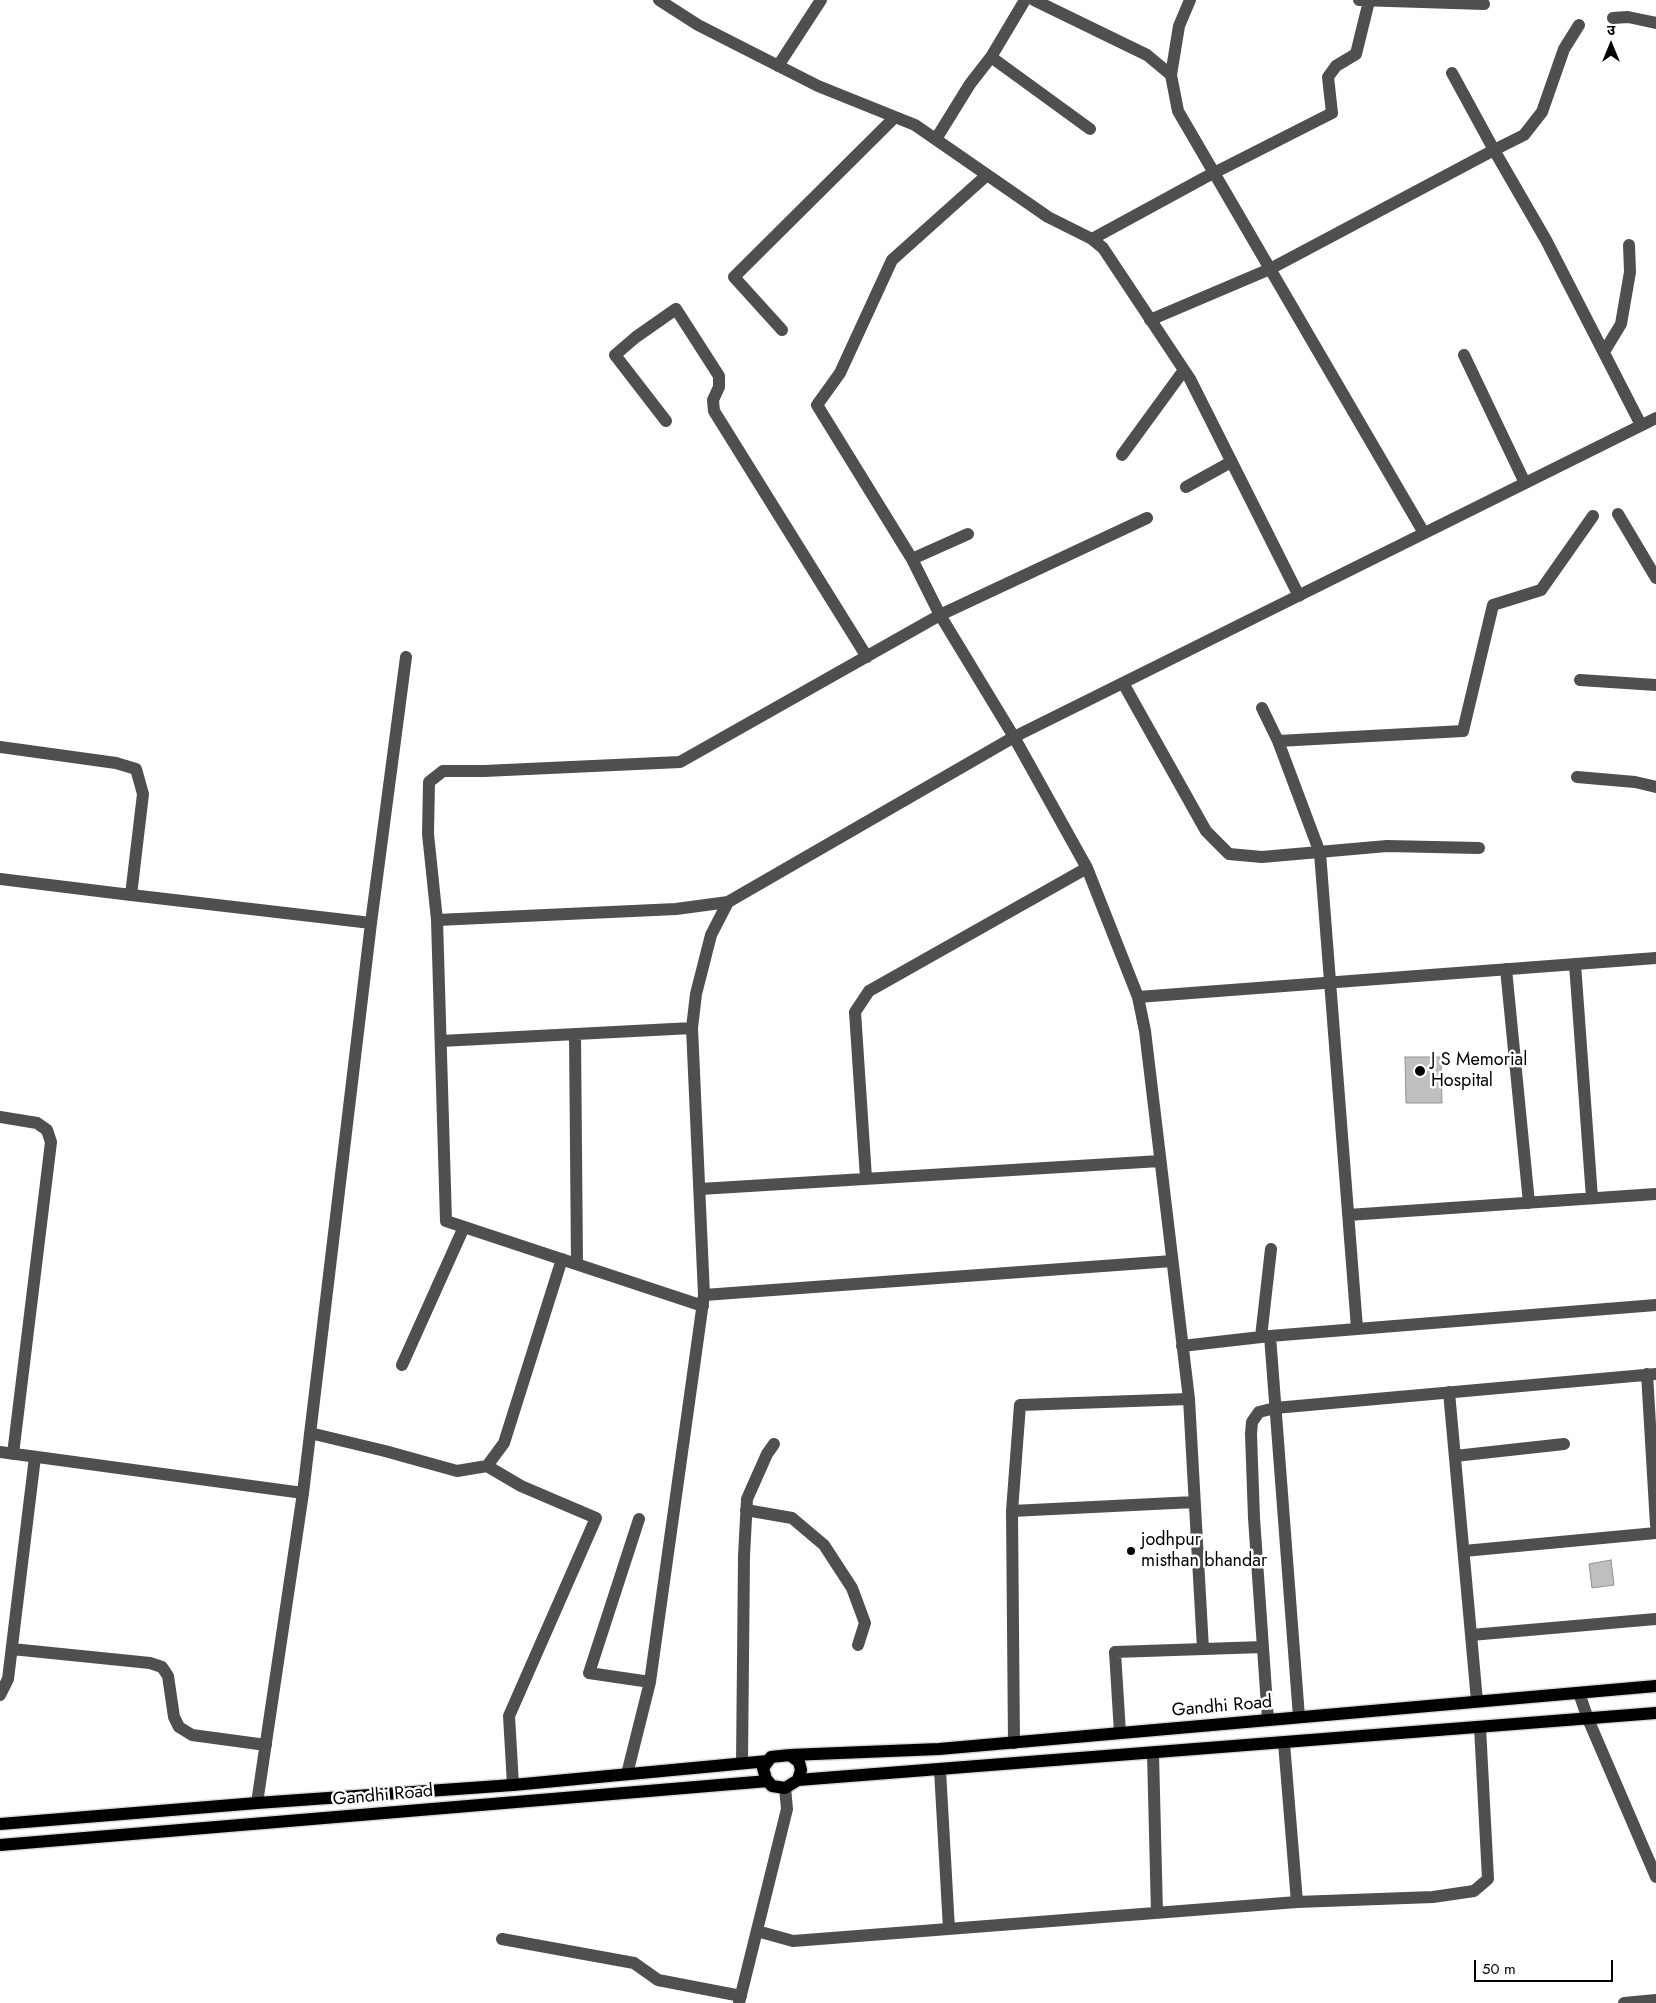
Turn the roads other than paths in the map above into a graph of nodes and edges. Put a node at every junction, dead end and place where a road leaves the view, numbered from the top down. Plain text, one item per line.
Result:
1 (659, 0) edge
2 (821, 0) edge
3 (1025, 0) edge
4 (1034, 0) edge
5 (1190, 0) edge
6 (1359, 0) edge
7 (1369, 1) edge
8 (1484, 4) dead end
9 (1613, 18) dead end
10 (1656, 23) edge
11 (1579, 25) dead end
12 (991, 57) junction
13 (778, 66) junction
14 (1452, 73) dead end
15 (1171, 75) junction
16 (895, 117) junction
17 (1090, 129) dead end
18 (936, 140) junction
19 (1494, 150) junction
20 (1214, 173) junction
21 (987, 175) junction
22 (1092, 239) junction
23 (1629, 245) dead end
24 (1270, 269) junction
25 (1150, 320) junction
26 (782, 330) dead end
27 (1604, 352) junction
28 (1464, 356) dead end
29 (1184, 370) junction
30 (1656, 418) edge
31 (666, 421) dead end
32 (1641, 425) junction
33 (1122, 454) dead end
34 (1232, 462) junction
35 (1524, 483) junction
36 (1186, 487) dead end
37 (1618, 514) dead end
38 (1593, 516) dead end
39 (1147, 518) dead end
40 (1424, 533) junction
41 (968, 534) dead end
42 (912, 559) junction
43 (1656, 578) edge
44 (1298, 596) junction
45 (940, 615) junction
46 (406, 657) dead end
47 (867, 657) junction
48 (1580, 680) dead end
49 (1123, 683) junction
50 (1656, 685) edge
51 (1262, 708) dead end
52 (1014, 737) junction
53 (1278, 741) junction
54 (0, 747) edge
55 (1577, 777) dead end
56 (1656, 787) edge
57 (1479, 848) dead end
58 (1320, 853) junction
59 (1087, 868) junction
60 (0, 879) edge
61 (131, 895) junction
62 (728, 902) junction
63 (437, 920) junction
64 (371, 923) junction
65 (1656, 958) edge
66 (1575, 964) junction
67 (1506, 969) junction
68 (1329, 982) junction
69 (1138, 997) junction
70 (692, 1028) junction
71 (575, 1034) junction
72 (441, 1041) junction
73 (0, 1117) edge
74 (1160, 1160) junction
75 (866, 1178) junction
76 (700, 1189) junction
77 (1656, 1194) edge
78 (1592, 1198) junction
79 (1529, 1203) junction
80 (1348, 1216) junction
81 (464, 1227) junction
82 (1271, 1249) dead end
83 (562, 1259) junction
84 (1172, 1261) junction
85 (577, 1264) junction
86 (703, 1301) junction
87 (1656, 1305) edge
88 (1357, 1328) junction
89 (1266, 1336) junction
90 (1182, 1346) junction
91 (402, 1365) dead end
92 (1651, 1374) edge
93 (1449, 1392) junction
94 (1189, 1399) junction
95 (1275, 1408) junction
96 (310, 1433) junction
97 (774, 1444) dead end
98 (1564, 1444) dead end
99 (0, 1452) edge
100 (14, 1454) junction
101 (1455, 1456) junction
102 (35, 1457) junction
103 (487, 1466) junction
104 (303, 1494) junction
105 (1194, 1502) junction
106 (746, 1510) junction
107 (1012, 1511) junction
108 (639, 1519) dead end
109 (1656, 1525) edge
110 (1656, 1533) edge
111 (1464, 1551) junction
112 (1656, 1619) edge
113 (1471, 1635) junction
114 (858, 1645) dead end
115 (1263, 1648) junction
116 (12, 1649) junction
117 (1203, 1649) junction
118 (650, 1682) junction
119 (1656, 1686) edge
120 (1579, 1692) junction
121 (0, 1695) edge
122 (1477, 1702) junction
123 (1656, 1714) edge
124 (1299, 1717) junction
125 (1588, 1719) junction
126 (1268, 1720) junction
127 (1480, 1727) junction
128 (1120, 1733) junction
129 (1014, 1742) junction
130 (1284, 1743) junction
131 (266, 1745) junction
132 (1153, 1753) junction
133 (790, 1756) junction
134 (768, 1761) junction
135 (742, 1764) junction
136 (940, 1770) junction
137 (627, 1774) junction
138 (798, 1780) junction
139 (768, 1781) junction
140 (513, 1785) junction
141 (785, 1788) junction
142 (257, 1803) junction
143 (0, 1824) edge
144 (0, 1845) edge
145 (1656, 1877) edge
146 (1297, 1902) junction
147 (1157, 1913) junction
148 (950, 1929) junction
149 (757, 1931) junction
150 (502, 1939) dead end
151 (740, 1999) edge
152 (1656, 2000) edge
153 (1624, 2003) edge

1 - 13 street
2 - 13 street
3 - 12 street
4 - 15 street
5 - 15 street
6 - 7 street
7 - 8 street
7 - 20 street
9 - 10 street
11 - 19 street
12 - 17 street
12 - 18 street
13 - 16 street
14 - 19 street
15 - 20 street
16 - 18 street
16 - 26 street
18 - 21 street
19 - 24 street
19 - 27 street
20 - 22 street
20 - 24 street
21 - 22 street
21 - 42 street
22 - 25 street
23 - 27 street
24 - 25 street
24 - 40 street
25 - 29 street
27 - 32 street
28 - 35 street
29 - 33 street
29 - 34 street
30 - 32 street
31 - 47 street
32 - 35 street
34 - 36 street
34 - 44 street
35 - 40 street
37 - 43 street
38 - 53 street
39 - 45 street
40 - 44 street
41 - 42 street
42 - 45 street
44 - 49 street
45 - 47 street
45 - 52 street
46 - 64 street
47 - 63 street
48 - 50 street
49 - 52 street
49 - 58 street
51 - 53 street
52 - 59 street
52 - 62 street
53 - 58 street
54 - 61 street
55 - 56 street
57 - 58 street
58 - 68 street
59 - 69 street
59 - 75 street
60 - 61 street
61 - 64 street
62 - 63 street
62 - 70 street
63 - 72 street
64 - 96 street
65 - 66 street
66 - 67 street
66 - 78 street
67 - 68 street
67 - 79 street
68 - 69 street
68 - 80 street
69 - 74 street
70 - 71 street
70 - 76 street
71 - 72 street
71 - 85 street
72 - 81 street
73 - 100 street
74 - 75 street
74 - 84 street
75 - 76 street
76 - 86 street
77 - 78 street
78 - 79 street
79 - 80 street
80 - 88 street
81 - 83 street
81 - 91 street
82 - 89 street
83 - 85 street
83 - 103 street
84 - 86 street
84 - 90 street
85 - 86 street
86 - 118 street
87 - 88 street
88 - 89 street
89 - 90 street
89 - 95 street
90 - 94 street
92 - 93 street
92 - 109 street
93 - 95 street
93 - 101 street
94 - 105 street
94 - 107 street
95 - 115 street
95 - 124 street
96 - 103 street
96 - 104 street
97 - 106 street
98 - 101 street
99 - 100 street
100 - 102 street
101 - 111 street
102 - 104 street
102 - 116 street
103 - 140 street
104 - 131 street
105 - 107 street
105 - 117 street
106 - 114 street
106 - 135 street
107 - 129 street
108 - 118 street
110 - 111 street
111 - 113 street
112 - 113 street
113 - 122 street
115 - 117 street
115 - 126 street
116 - 121 street
116 - 131 street
117 - 128 street
118 - 137 street
119 - 120 main road, Gandhi Road
120 - 122 main road, Gandhi Road
120 - 125 street
122 - 124 main road, Gandhi Road
123 - 125 main road
124 - 126 main road, Gandhi Road
125 - 127 main road
125 - 145 street
126 - 128 main road, Gandhi Road
127 - 130 main road
127 - 146 street
128 - 129 main road, Gandhi Road
129 - 133 main road, Gandhi Road
130 - 132 main road
130 - 146 street
131 - 142 street
132 - 136 main road
132 - 147 street
133 - 134 main road
133 - 138 main road
134 - 135 main road, Gandhi Road
134 - 139 main road
135 - 137 main road, Gandhi Road
136 - 138 main road
136 - 148 street
137 - 140 main road, Gandhi Road
138 - 141 main road
139 - 141 main road
139 - 144 main road, Gandhi Road
140 - 142 main road, Gandhi Road
141 - 149 street
142 - 143 main road, Gandhi Road
146 - 147 street
147 - 148 street
148 - 149 street
149 - 151 street
150 - 151 street
152 - 153 street

